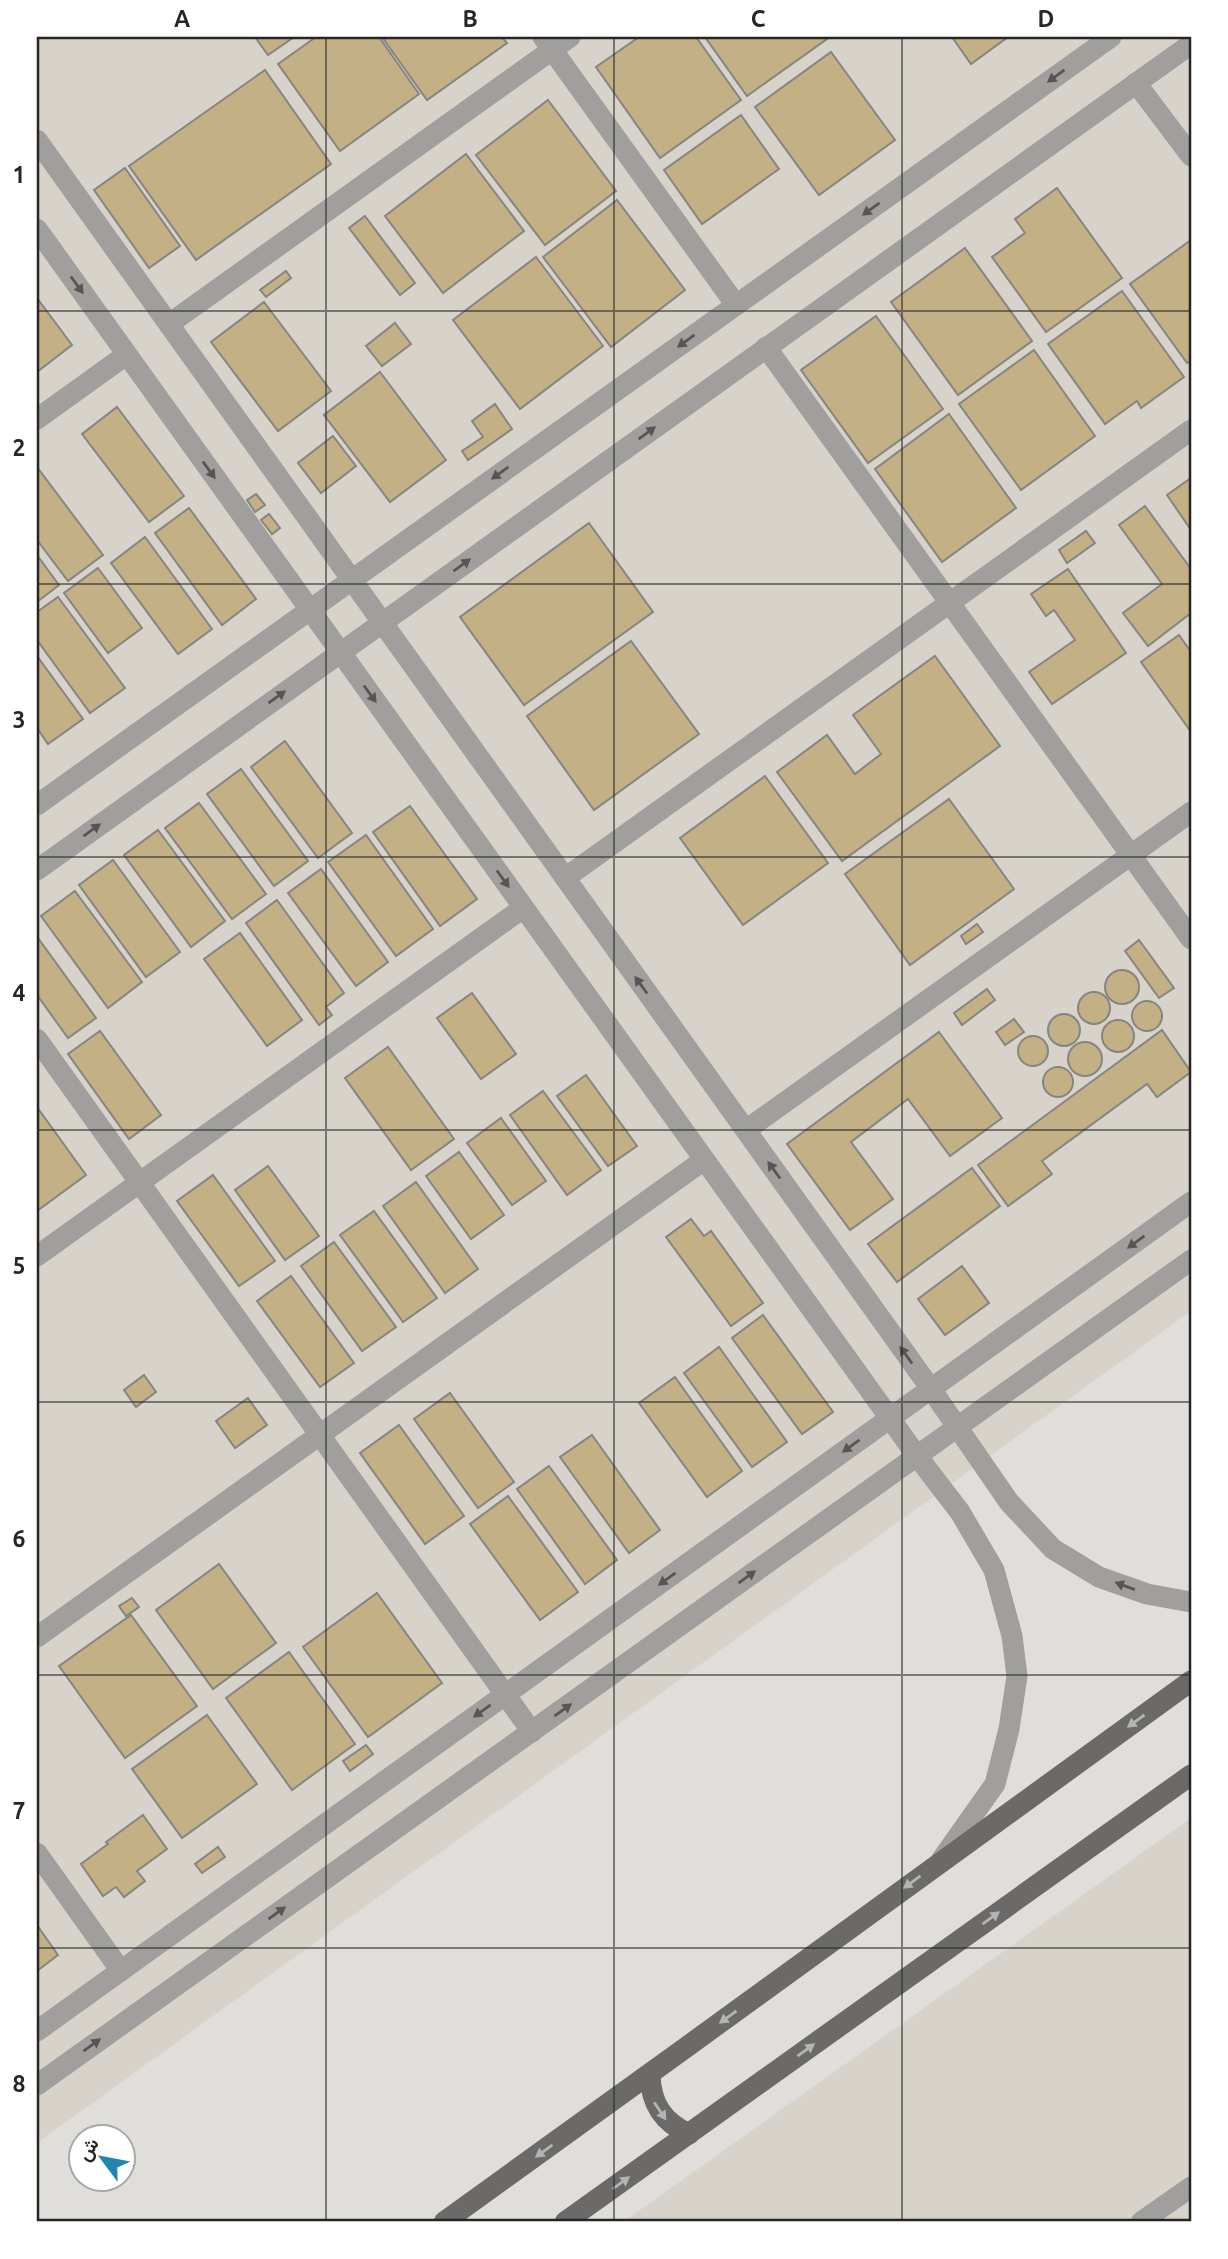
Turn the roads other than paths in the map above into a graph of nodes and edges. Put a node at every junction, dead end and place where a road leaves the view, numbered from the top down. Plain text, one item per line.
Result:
1 (570, 37) edge
2 (1111, 37) edge
3 (548, 43) edge
4 (1191, 44) edge
5 (1136, 83) junction
6 (37, 140) edge
7 (1191, 156) edge
8 (37, 229) edge
9 (736, 305) junction
10 (169, 324) junction
11 (766, 347) junction
12 (127, 355) junction
13 (37, 419) edge
14 (1191, 430) edge
15 (351, 580) junction
16 (950, 603) junction
17 (309, 610) junction
18 (382, 622) junction
19 (340, 652) junction
20 (37, 805) edge
21 (1191, 812) edge
22 (1131, 855) junction
23 (37, 870) edge
24 (565, 878) junction
25 (523, 908) junction
26 (1191, 939) edge
27 (37, 1039) edge
28 (746, 1130) junction
29 (704, 1160) junction
30 (139, 1182) junction
31 (1191, 1202) edge
32 (37, 1256) edge
33 (1191, 1260) edge
34 (931, 1389) junction
35 (890, 1419) junction
36 (958, 1427) junction
37 (319, 1435) junction
38 (917, 1457) junction
39 (1191, 1602) edge
40 (37, 1637) edge
41 (1191, 1681) edge
42 (505, 1695) junction
43 (532, 1732) junction
44 (1191, 1775) edge
45 (37, 1853) edge
46 (941, 1861) junction
47 (121, 1970) junction
48 (37, 2031) edge
49 (650, 2076) junction
50 (37, 2085) edge
51 (689, 2134) junction
52 (1191, 2187) edge
53 (444, 2222) edge
54 (565, 2222) edge
55 (1142, 2222) edge

1 - 3 street
2 -> 9 street
3 - 9 street
3 - 10 street
4 - 5 street
5 - 7 street
5 - 11 street
6 - 10 street
8 -> 12 street
9 -> 15 street
10 - 15 street
11 - 16 street
18 -> 11 street
12 - 13 street
12 -> 17 street
14 - 16 street
15 - 17 street
15 - 18 street
16 - 22 street
16 - 24 street
17 - 19 street
17 - 20 street
18 - 19 street
18 - 24 street
23 -> 19 street
19 -> 25 street
21 - 22 street
22 - 26 street
22 - 28 street
28 -> 24 street
25 - 29 street
25 - 30 street
27 - 30 street
34 -> 28 street
29 - 35 street
29 - 37 street
30 - 32 street
30 - 37 street
31 -> 34 street
33 - 36 street
34 - 35 street
34 - 36 street
35 - 38 street
35 -> 42 street
36 - 38 street
39 -> 36 street
37 - 40 street
37 - 42 street
43 -> 38 street
38 - 46 street
41 -> 46 main road
42 - 43 street
42 -> 47 street
50 -> 43 street
51 -> 44 main road
45 - 47 street
46 -> 49 main road
47 - 48 street
49 -> 51 main road
49 -> 53 main road
54 -> 51 main road
52 - 55 street

